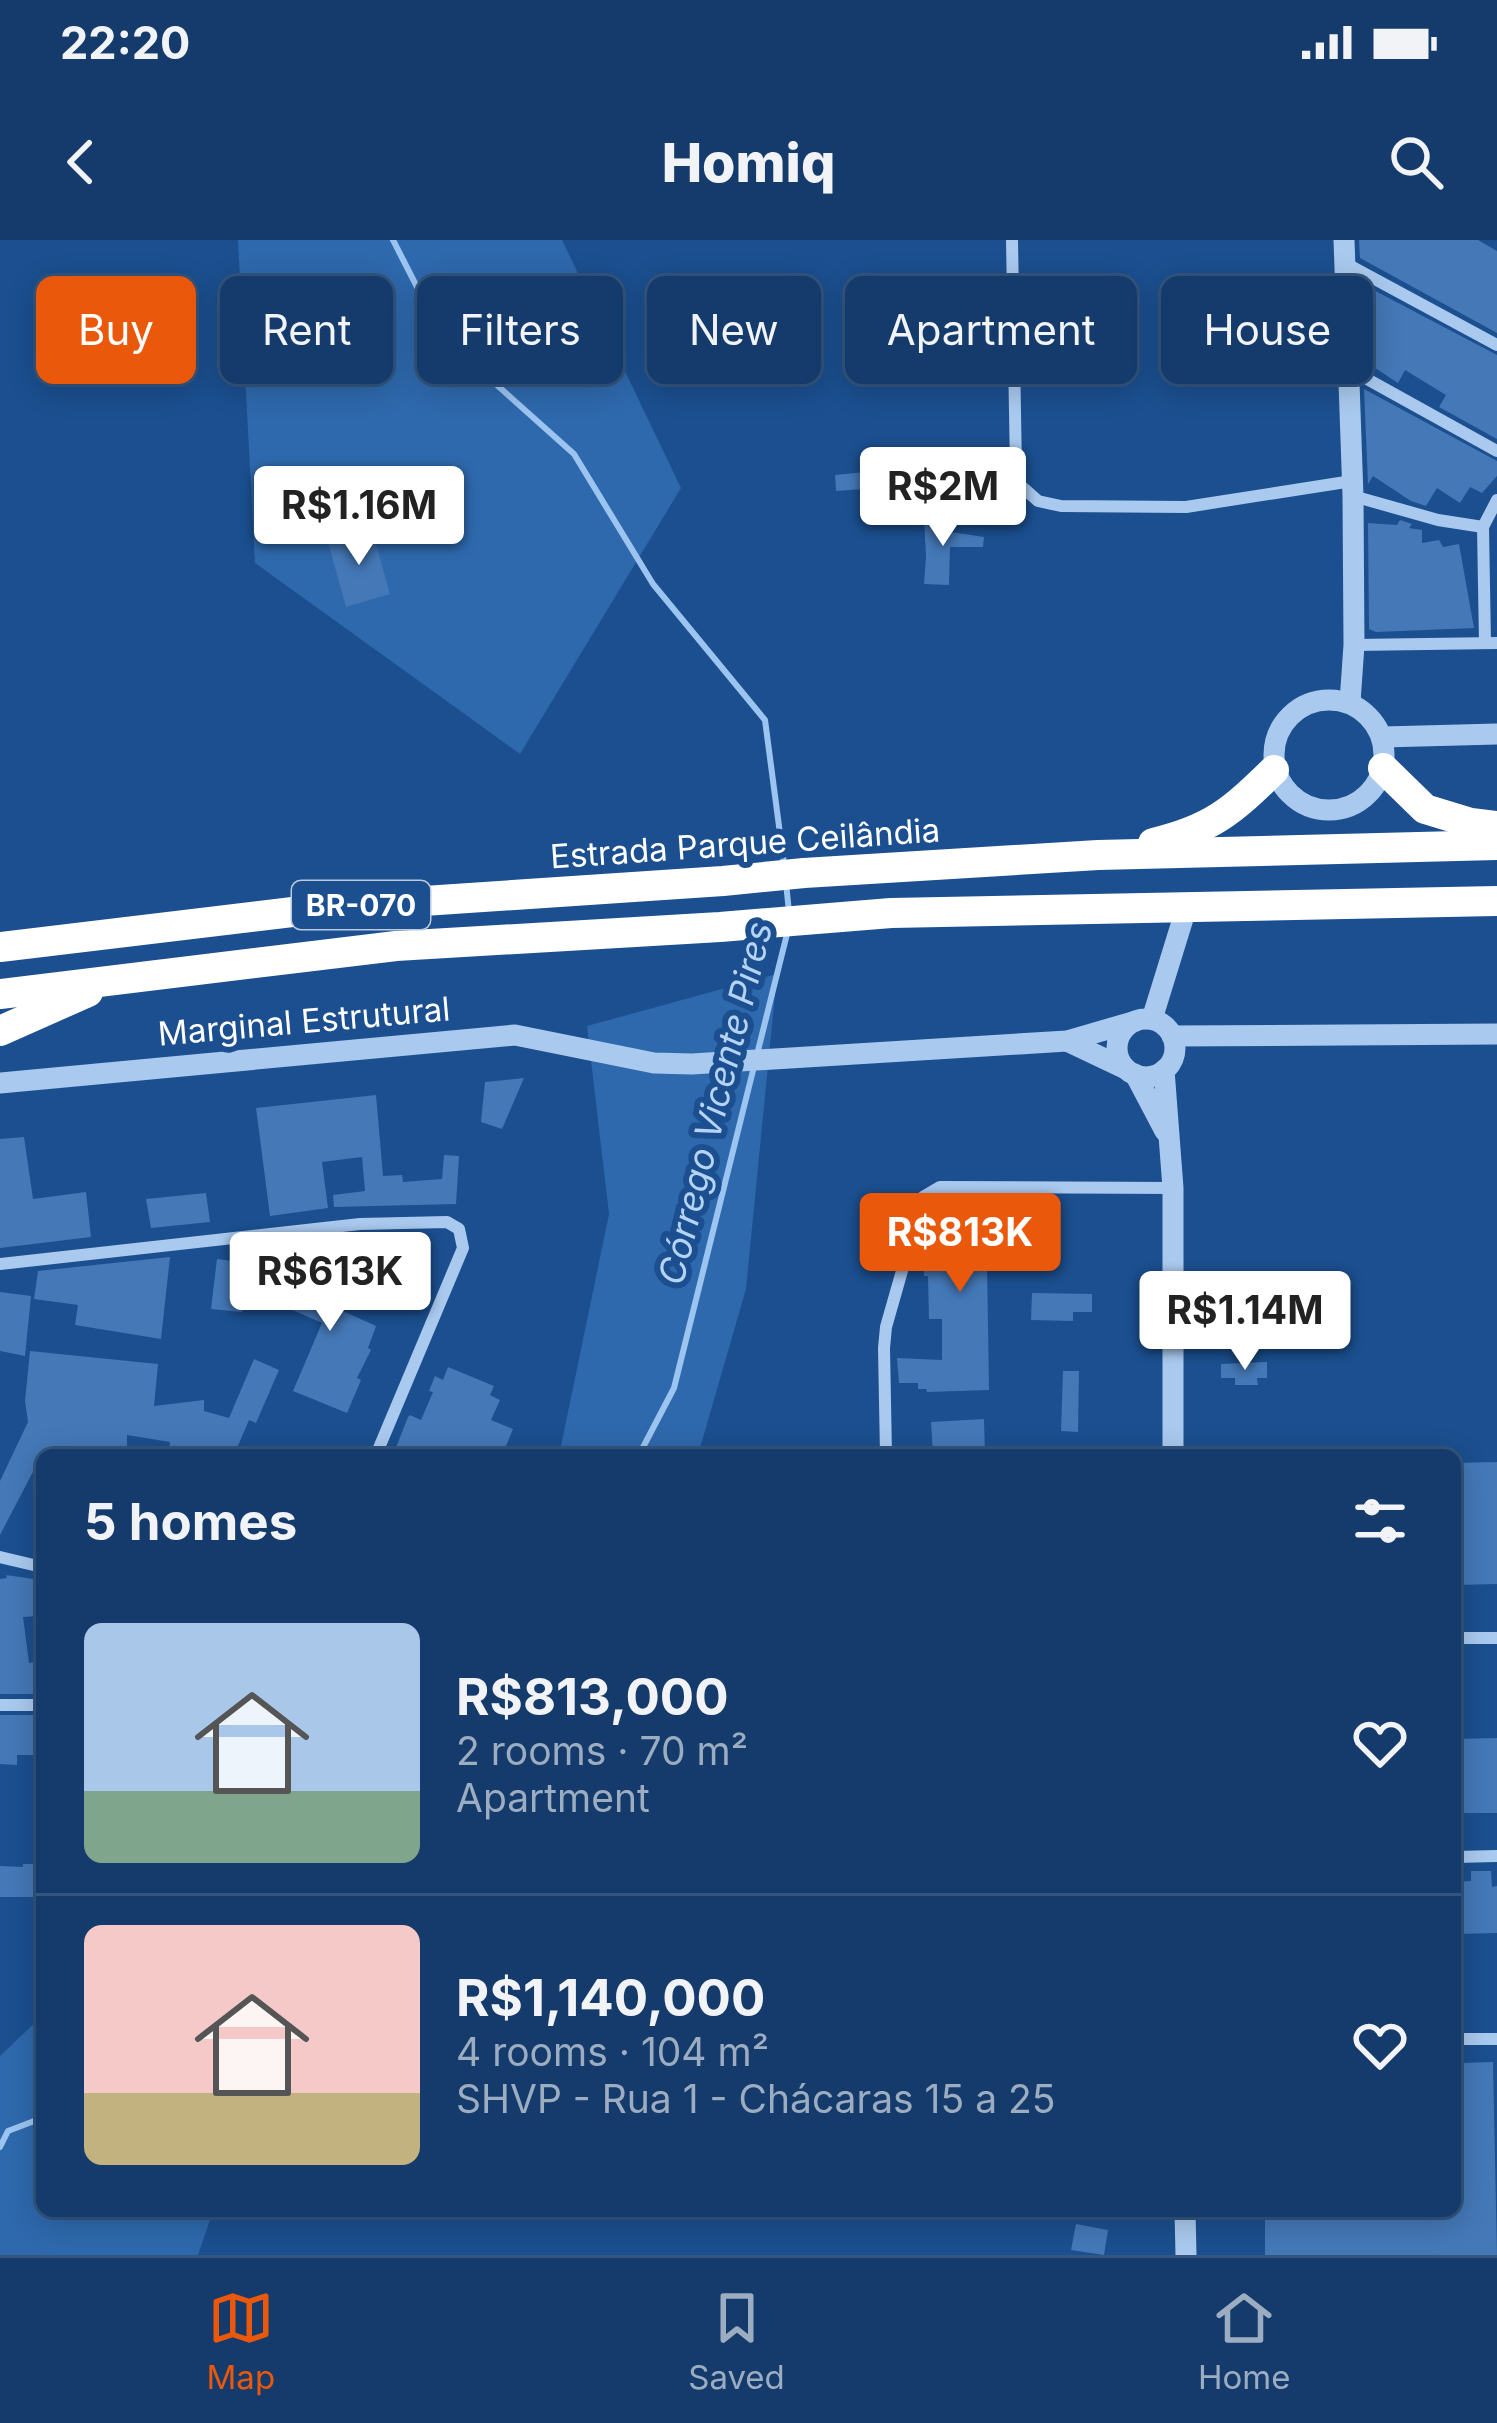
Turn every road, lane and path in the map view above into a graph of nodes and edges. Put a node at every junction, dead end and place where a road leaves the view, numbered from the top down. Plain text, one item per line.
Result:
1 (1012, 240) edge
2 (1345, 251) edge
3 (1497, 344) edge
4 (1373, 383) edge
5 (1349, 384) edge
6 (1497, 451) edge
7 (1353, 489) junction
8 (1497, 500) edge
9 (1484, 527) junction
10 (1491, 643) edge
11 (1354, 645) junction
12 (1350, 702) junction
13 (1497, 734) edge
14 (1383, 753) junction
15 (1274, 770) junction
16 (1497, 826) edge
17 (1497, 845) edge
18 (1098, 855) junction
19 (1497, 901) edge
20 (1186, 909) junction
21 (0, 947) edge
22 (116, 979) junction
23 (0, 994) edge
24 (1144, 1020) junction
25 (0, 1031) edge
26 (1497, 1034) edge
27 (1172, 1036) junction
28 (1067, 1041) junction
29 (1164, 1070) junction
30 (1131, 1072) junction
31 (0, 1083) edge
32 (1168, 1136) junction
33 (1173, 1188) junction
34 (0, 1264) edge
35 (379, 1449) edge
36 (886, 1449) edge
37 (1173, 1449) edge
38 (0, 1557) edge
39 (36, 1566) edge
40 (1461, 1638) edge
41 (1497, 1638) edge
42 (0, 1705) edge
43 (36, 1705) edge
44 (1497, 1856) edge
45 (1461, 1857) edge
46 (1497, 2038) edge
47 (1461, 2039) edge
48 (1185, 2217) edge
49 (1186, 2255) edge

1 - 7 street
2 - 3 street
4 - 6 street
5 - 7 street
7 - 9 street
7 - 11 street
8 - 9 street
9 - 10 street
10 - 11 street
11 - 12 street
12 - 14 street
12 - 15 street
13 - 14 street
14 - 15 street
14 - 16 highway
15 - 18 highway
17 - 18 highway, Estrada Parque Ceilândia / BR-070
18 - 21 highway, Estrada Parque Ceilândia / BR-070
19 - 20 highway, BR-070
20 - 22 highway, BR-070
20 - 24 street
22 - 23 highway, BR-070
22 - 25 highway
24 - 27 street
24 - 28 street, Marginal Estrutural
24 - 30 street
26 - 27 street
27 - 29 street
28 - 30 street
28 - 31 street, Marginal Estrutural
29 - 30 street
29 - 32 street
30 - 32 street
32 - 33 street
33 - 36 street
33 - 37 street
34 - 35 street
38 - 39 street
40 - 41 street
42 - 43 street
44 - 45 street
46 - 47 street
48 - 49 street

